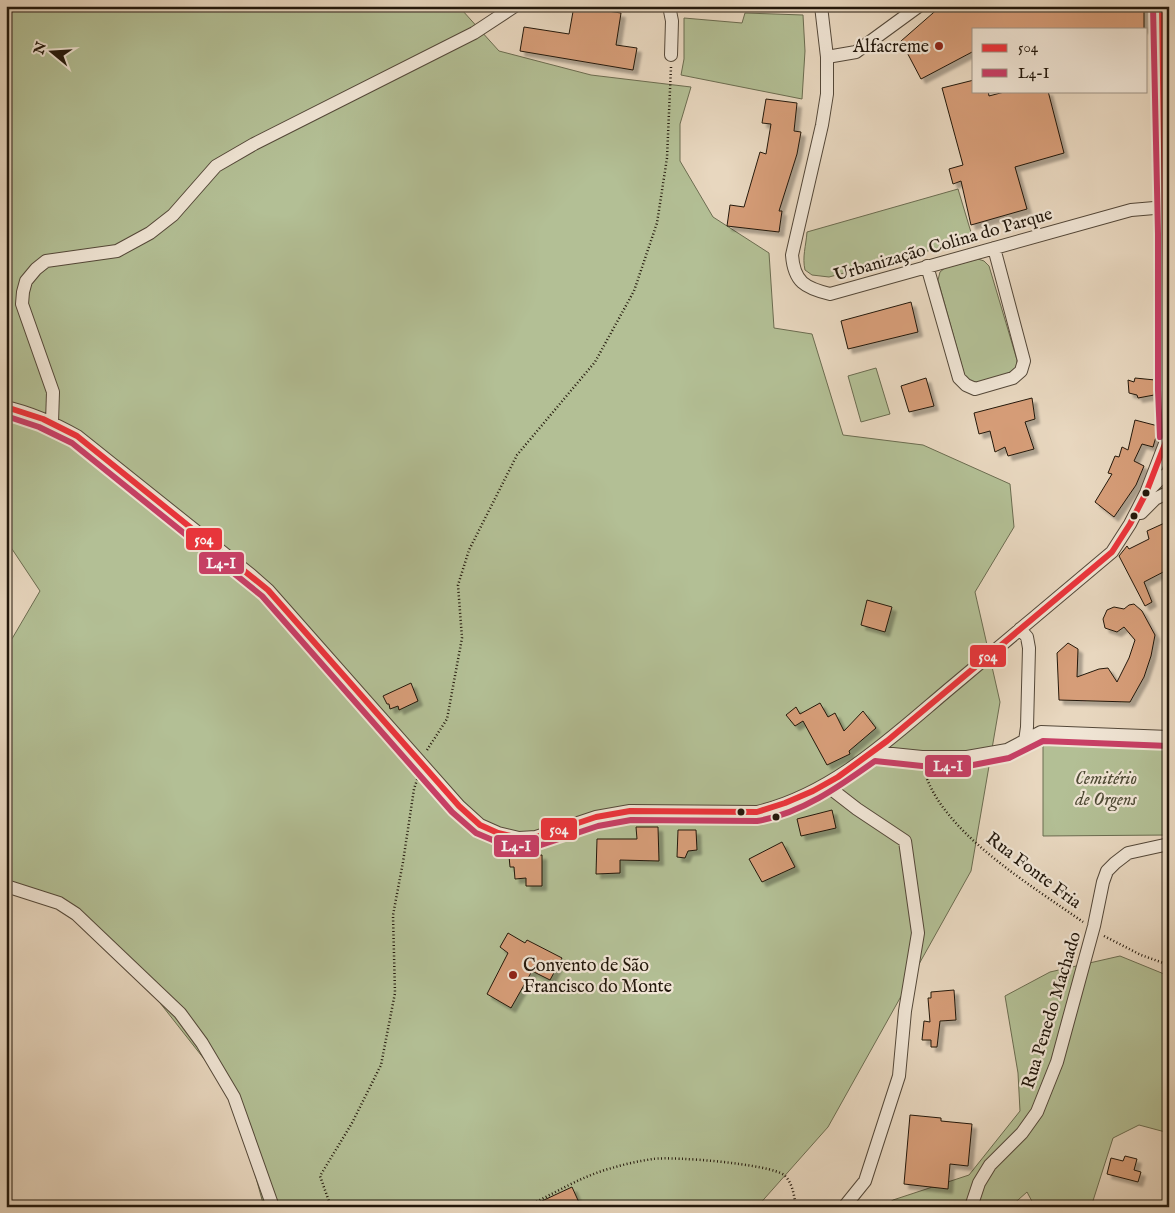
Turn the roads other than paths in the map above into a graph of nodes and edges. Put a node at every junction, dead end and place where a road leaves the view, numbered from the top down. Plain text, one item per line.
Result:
1 (515, 6) edge
2 (669, 6) edge
3 (821, 6) edge
4 (919, 6) edge
5 (1162, 6) edge
6 (827, 57) junction
7 (671, 61) road end
8 (1166, 207) junction
9 (994, 248) junction
10 (927, 266) junction
11 (1168, 390) edge
12 (6, 407) edge
13 (52, 422) junction
14 (1169, 437) edge
15 (1169, 473) edge
16 (1169, 492) edge
17 (1146, 493) junction
18 (1130, 524) junction
19 (1020, 629) junction
20 (1169, 737) edge
21 (1025, 741) junction
22 (873, 752) junction
23 (826, 784) junction
24 (1169, 844) edge
25 (6, 886) edge
26 (865, 1181) junction
27 (273, 1207) edge
28 (844, 1207) edge
29 (857, 1207) edge
30 (970, 1207) edge

1 - 13 street
2 - 7 street
3 - 6 street, Urbanização Colina do Parque
4 - 6 street
5 - 8 street
6 - 10 street, Urbanização Colina do Parque
8 - 9 street, Urbanização Colina do Parque
8 - 11 street
9 - 10 street, Urbanização Colina do Parque
9 - 10 street
11 - 14 street
12 - 13 street
13 - 23 street
14 - 17 street
15 - 17 street
16 - 18 street
17 - 18 street
18 - 19 street
19 - 21 street
19 - 22 street
20 - 21 street
21 - 22 street
22 - 23 street
23 - 26 street
24 - 30 street, Rua Penedo Machado
25 - 27 street
26 - 28 street
26 - 29 street

